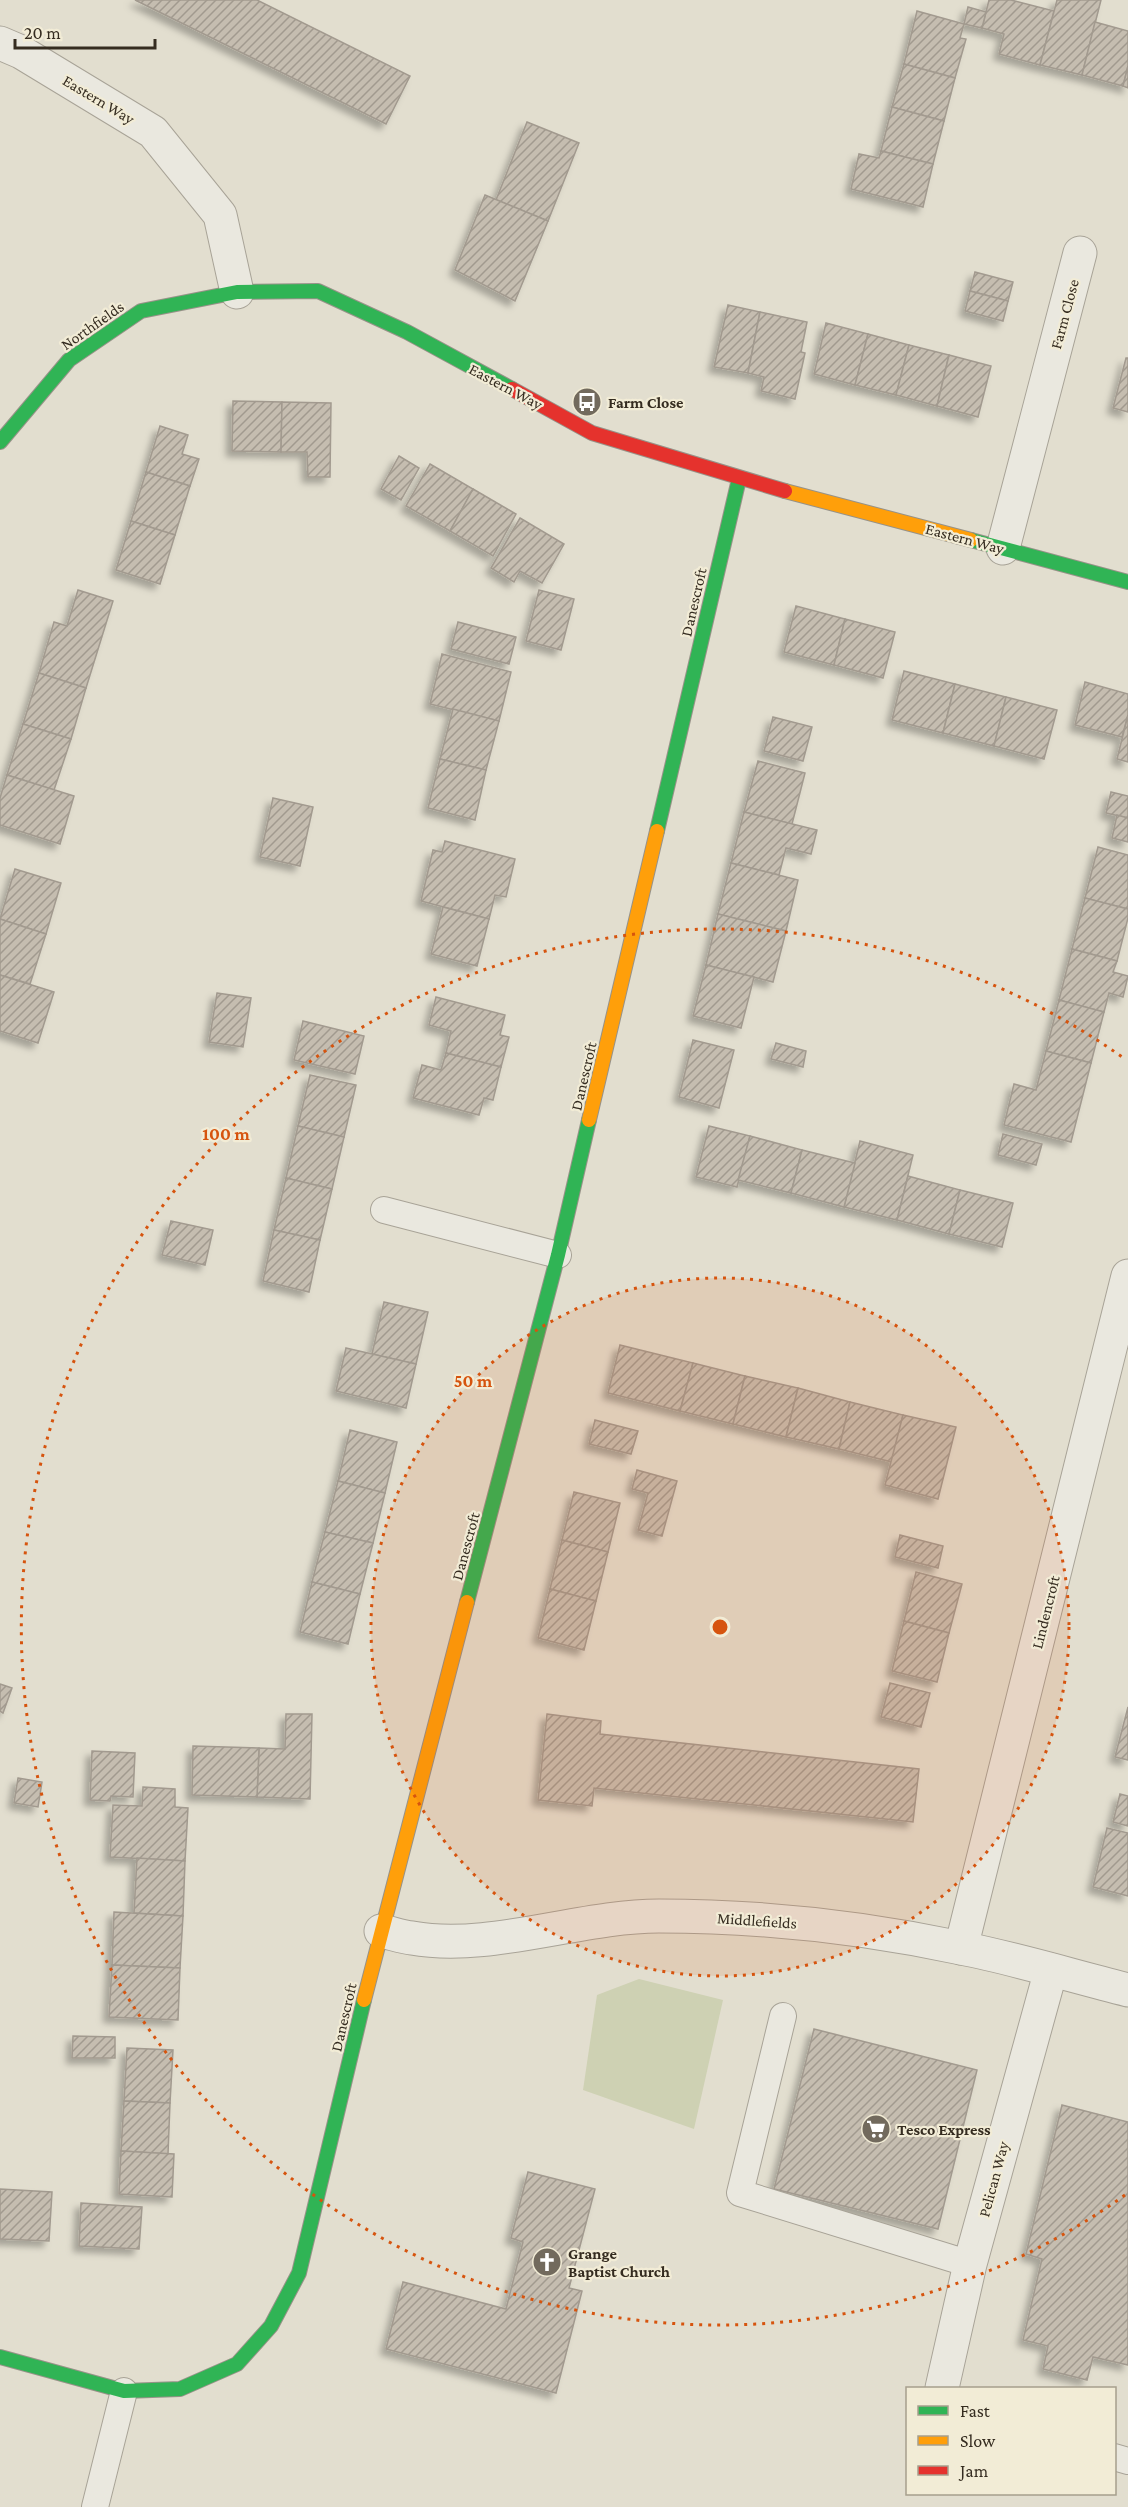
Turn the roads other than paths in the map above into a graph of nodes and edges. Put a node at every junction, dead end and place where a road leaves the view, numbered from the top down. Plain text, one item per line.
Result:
1 (0, 43) edge
2 (1080, 254) dead end
3 (237, 292) junction
4 (0, 442) edge
5 (739, 479) junction
6 (1003, 548) junction
7 (1128, 582) edge
8 (384, 1210) dead end
9 (558, 1255) junction
10 (1128, 1276) edge
11 (381, 1931) junction
12 (961, 1948) junction
13 (1050, 1970) junction
14 (1128, 1990) edge
15 (783, 2016) dead end
16 (970, 2264) junction
17 (0, 2357) edge
18 (942, 2387) edge
19 (124, 2391) junction
20 (95, 2507) edge

1 - 3 street, Eastern Way
2 - 6 street, Farm Close
3 - 4 street, Northfields
3 - 5 street, Eastern Way
5 - 6 street, Eastern Way
5 - 9 street, Danescroft
6 - 7 street, Eastern Way
8 - 9 lane
9 - 11 street, Danescroft
10 - 12 street, Lindencroft
11 - 12 street, Middlefields
11 - 19 street, Danescroft
12 - 13 street, Middlefields
13 - 14 street, Middlefields
13 - 16 street, Pelican Way
15 - 16 lane
16 - 18 street, Pelican Way
17 - 19 street, Danescroft
19 - 20 lane

